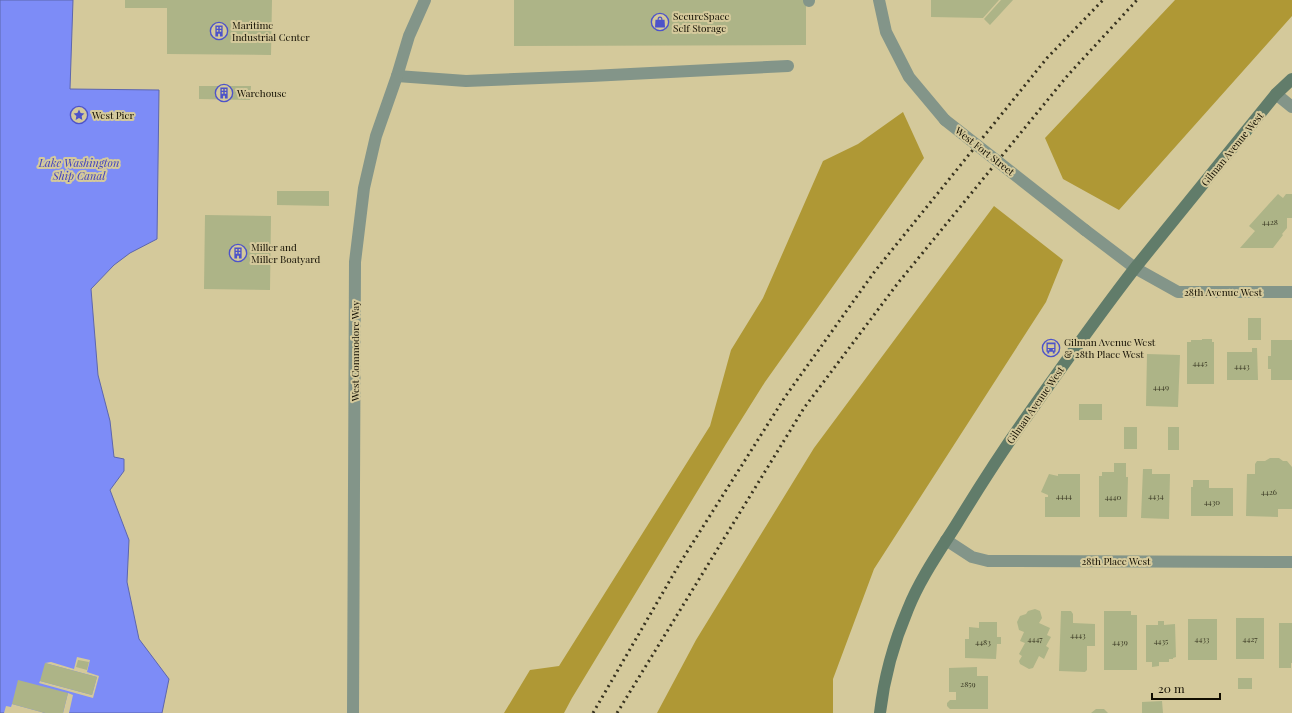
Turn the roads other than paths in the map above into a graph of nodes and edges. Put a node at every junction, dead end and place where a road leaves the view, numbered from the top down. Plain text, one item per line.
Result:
1 (425, 0) edge
2 (879, 0) edge
3 (788, 66) dead end
4 (397, 76) junction
5 (1292, 79) edge
6 (1276, 94) junction
7 (1292, 107) edge
8 (1135, 268) junction
9 (1292, 292) edge
10 (946, 540) junction
11 (1292, 562) edge
12 (353, 713) edge
13 (880, 713) edge

1 - 4 street, West Commodore Way
2 - 8 street, West Fort Street, bridge
3 - 4 street
4 - 12 street, West Commodore Way
5 - 6 main road, Gilman Avenue West
6 - 7 street
6 - 8 main road, Gilman Avenue West
8 - 9 street, 28th Avenue West
8 - 10 main road, Gilman Avenue West
10 - 11 street, 28th Place West
10 - 13 main road, Gilman Avenue West

